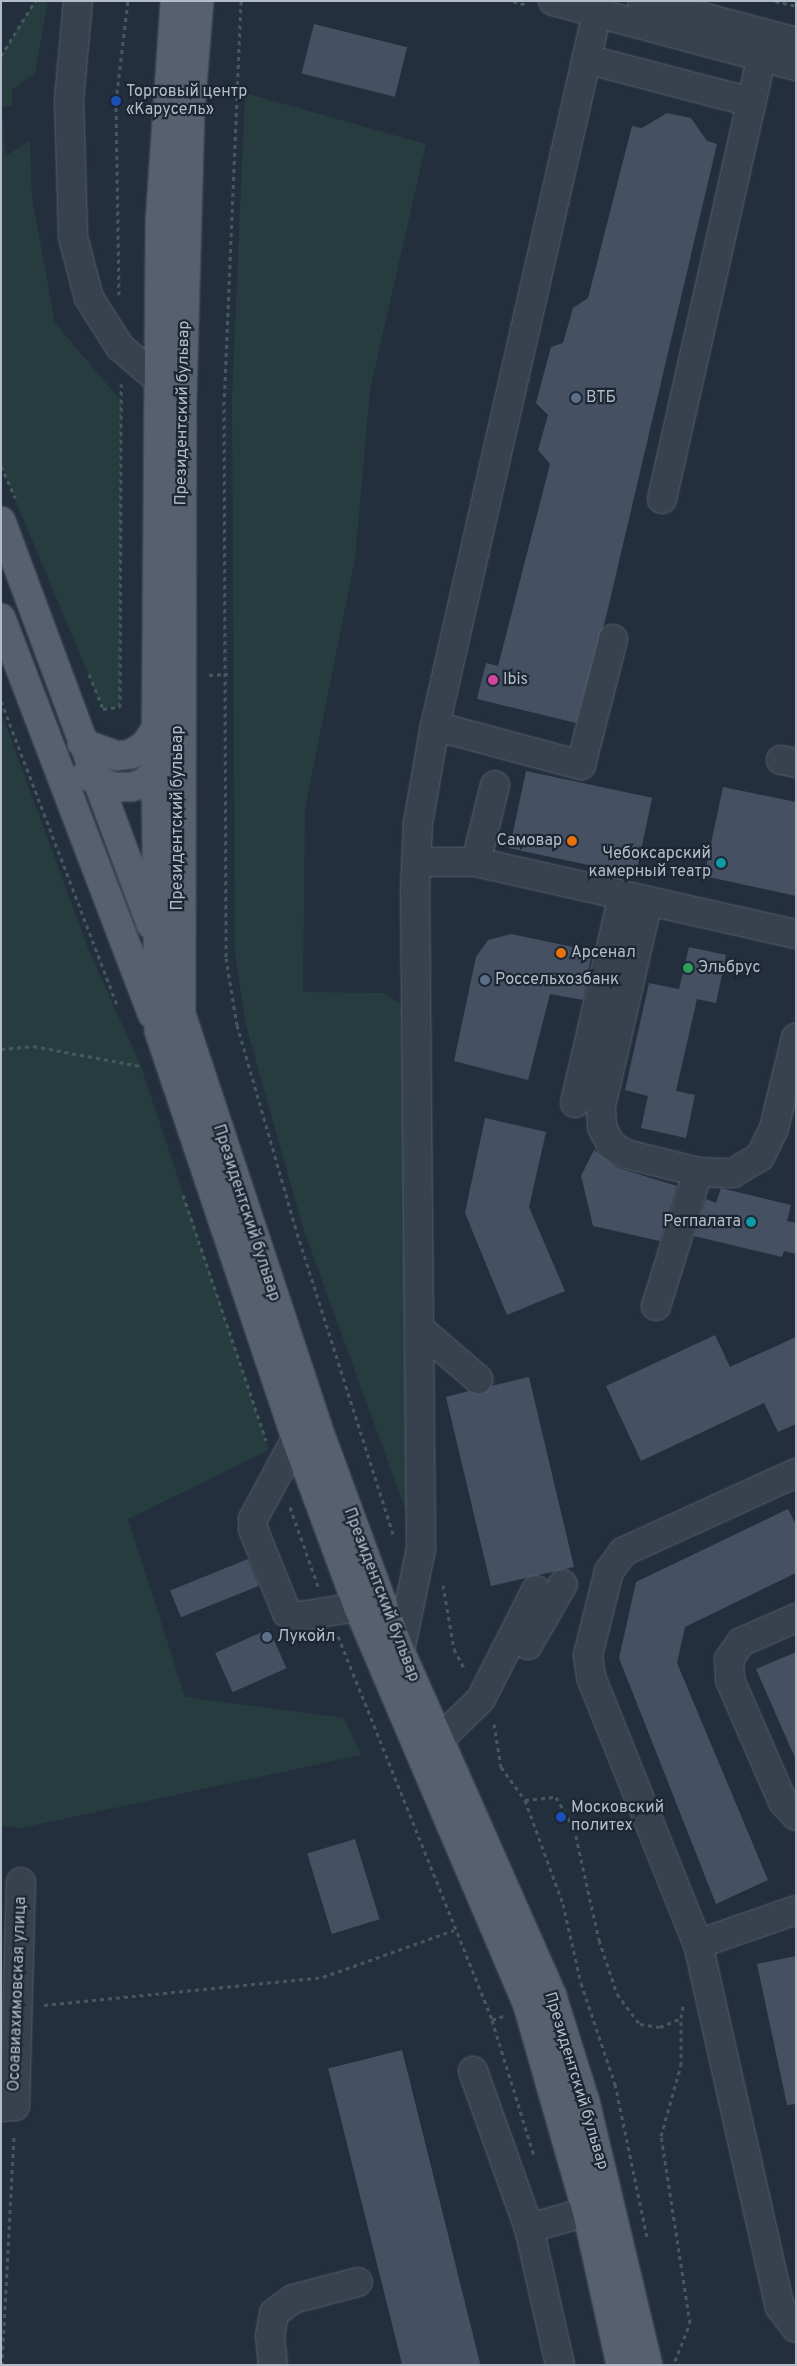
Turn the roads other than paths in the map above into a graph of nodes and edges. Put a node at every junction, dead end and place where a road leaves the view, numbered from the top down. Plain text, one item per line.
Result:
1 (78, 1) edge
2 (175, 1) edge
3 (199, 1) edge
4 (553, 1) edge
5 (642, 1) edge
6 (597, 13) junction
7 (796, 42) edge
8 (762, 57) junction
9 (586, 59) junction
10 (796, 66) edge
11 (750, 102) junction
12 (160, 382) junction
13 (662, 499) dead end
14 (9, 511) edge
15 (1, 618) edge
16 (613, 639) dead end
17 (435, 726) junction
18 (168, 730) junction
19 (82, 743) junction
20 (51, 752) junction
21 (156, 774) junction
22 (97, 782) junction
23 (495, 785) dead end
24 (418, 862) junction
25 (476, 862) junction
26 (635, 898) junction
27 (796, 934) edge
28 (157, 941) junction
29 (181, 1014) junction
30 (159, 1031) junction
31 (796, 1038) edge
32 (575, 1103) dead end
33 (698, 1172) junction
34 (656, 1306) dead end
35 (420, 1329) junction
36 (478, 1379) dead end
37 (296, 1439) junction
38 (796, 1473) edge
39 (563, 1584) dead end
40 (526, 1594) dead end
41 (358, 1607) junction
42 (796, 1618) edge
43 (400, 1651) junction
44 (466, 1718) junction
45 (440, 1740) junction
46 (796, 1816) edge
47 (21, 1882) dead end
48 (796, 1910) edge
49 (698, 1944) junction
50 (473, 2071) dead end
51 (8, 2106) edge
52 (587, 2212) junction
53 (529, 2228) junction
54 (358, 2282) dead end
55 (796, 2328) edge
56 (661, 2364) edge
57 (274, 2365) edge
58 (560, 2365) edge
59 (621, 2365) edge

1 - 12 street
2 - 12 main road, Президентский бульвар
3 - 18 main road, Президентский бульвар
4 - 6 street
5 - 7 street
6 - 8 street
6 - 9 street
8 - 10 street
8 - 11 street
9 - 11 street
9 - 17 street
11 - 13 street
12 - 18 main road, Президентский бульвар
14 - 19 main road
15 - 20 main road
16 - 17 street
17 - 24 street
18 - 19 main road
18 - 21 main road
18 - 29 main road, Президентский бульвар
19 - 22 main road
20 - 22 main road
20 - 30 main road
21 - 22 main road
21 - 28 main road, Президентский бульвар
22 - 28 main road
23 - 25 street
24 - 25 street
24 - 35 street
25 - 26 street
26 - 27 street
26 - 32 street
26 - 33 street
28 - 29 main road
28 - 30 main road, Президентский бульвар
29 - 43 main road, Президентский бульвар
30 - 37 main road, Президентский бульвар
31 - 33 street
33 - 34 street
35 - 36 street
35 - 43 street
37 - 41 main road, Президентский бульвар
37 - 41 street
38 - 49 street
39 - 44 street
40 - 44 street
41 - 52 main road, Президентский бульвар
42 - 46 street
43 - 45 main road, Президентский бульвар
44 - 45 street
45 - 56 main road, Президентский бульвар
47 - 51 street, Осоавиахимовская улица
48 - 49 street
49 - 55 street
50 - 53 street
52 - 53 street
52 - 59 main road, Президентский бульвар
53 - 58 street
54 - 57 street

